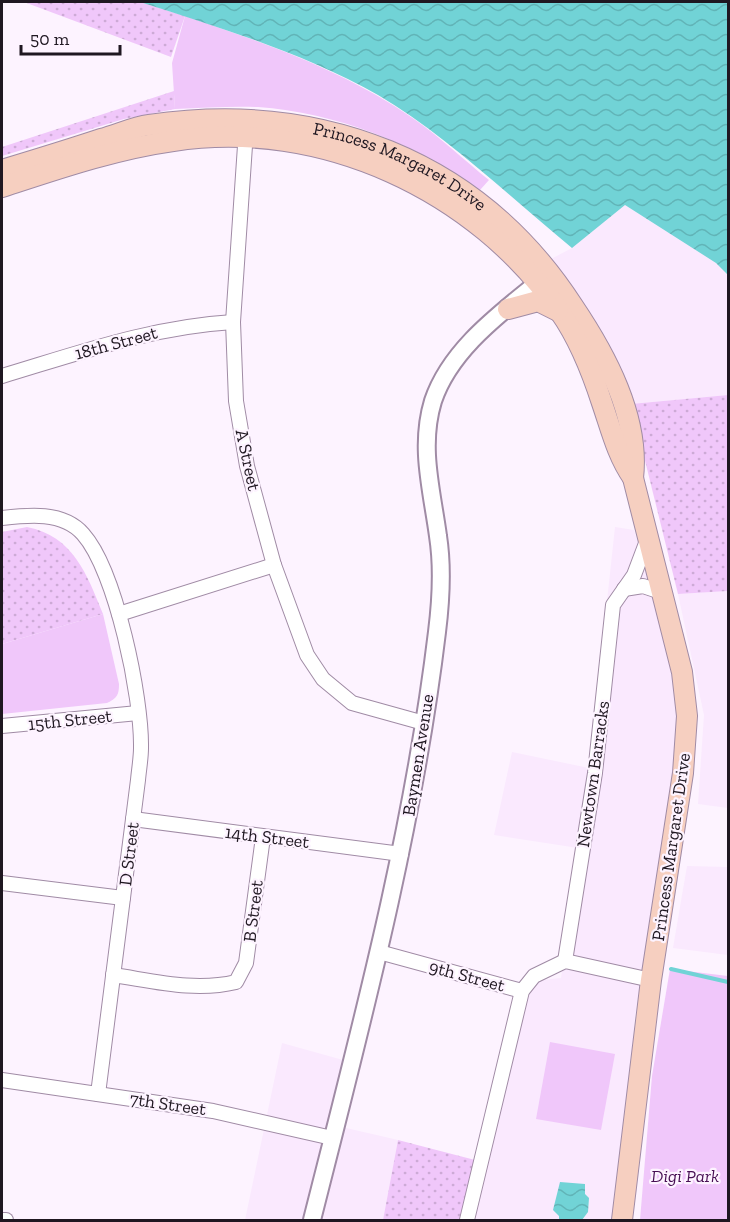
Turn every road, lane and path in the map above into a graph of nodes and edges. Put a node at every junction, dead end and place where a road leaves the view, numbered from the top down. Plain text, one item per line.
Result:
1 (248, 118) junction
2 (246, 138) junction
3 (5, 174) edge
4 (514, 256) junction
5 (544, 278) junction
6 (508, 309) junction
7 (561, 314) junction
8 (233, 322) junction
9 (2, 376) edge
10 (633, 478) junction
11 (2, 518) edge
12 (648, 538) junction
13 (274, 565) junction
14 (624, 589) junction
15 (662, 592) junction
16 (119, 614) junction
17 (138, 713) junction
18 (424, 723) junction
19 (2, 726) edge
20 (133, 819) junction
21 (262, 837) junction
22 (401, 854) junction
23 (2, 883) edge
24 (123, 898) junction
25 (379, 952) junction
26 (565, 961) junction
27 (113, 975) junction
28 (651, 980) junction
29 (522, 991) junction
30 (2, 1080) edge
31 (98, 1094) junction
32 (332, 1138) junction
33 (2, 1220) edge
34 (6, 1221) edge
35 (312, 1221) edge
36 (467, 1221) edge
37 (622, 1221) edge

1 - 2 street, A Street
1 - 3 main road, Princess Margaret Drive
1 - 5 main road, Princess Margaret Drive
2 - 3 main road, Princess Margaret Drive
2 - 4 main road, Princess Margaret Drive
2 - 8 street, A Street
4 - 5 main road, Princess Margaret Drive
4 - 6 main road
5 - 6 street, Baymen Avenue
5 - 7 main road, Princess Margaret Drive
5 - 10 main road, Princess Margaret Drive
6 - 7 main road
6 - 18 street, Baymen Avenue
7 - 10 main road, Princess Margaret Drive
8 - 9 street, 18th Street
8 - 13 street, A Street
10 - 12 main road, Princess Margaret Drive
11 - 16 street, D Street
12 - 14 street, Newtown Barracks
12 - 15 main road, Princess Margaret Drive
13 - 16 street
13 - 18 street, A Street
14 - 15 street
14 - 26 street, Newtown Barracks
15 - 28 main road, Princess Margaret Drive
16 - 17 street, D Street
17 - 19 street, 15th Street
17 - 20 street, D Street
18 - 22 street, Baymen Avenue
20 - 21 street, 14th Street
20 - 24 street, D Street
21 - 22 street, 14th Street
21 - 27 street, B Street
22 - 25 street, Baymen Avenue
23 - 24 street
24 - 27 street, D Street
25 - 29 street, 9th Street
25 - 32 street, Baymen Avenue
26 - 28 street
26 - 29 street, 9th Street
27 - 31 street, D Street
28 - 37 main road, Princess Margaret Drive
29 - 36 street
30 - 31 street, 7th Street
31 - 32 street, 7th Street
32 - 35 street, Baymen Avenue
33 - 34 street

